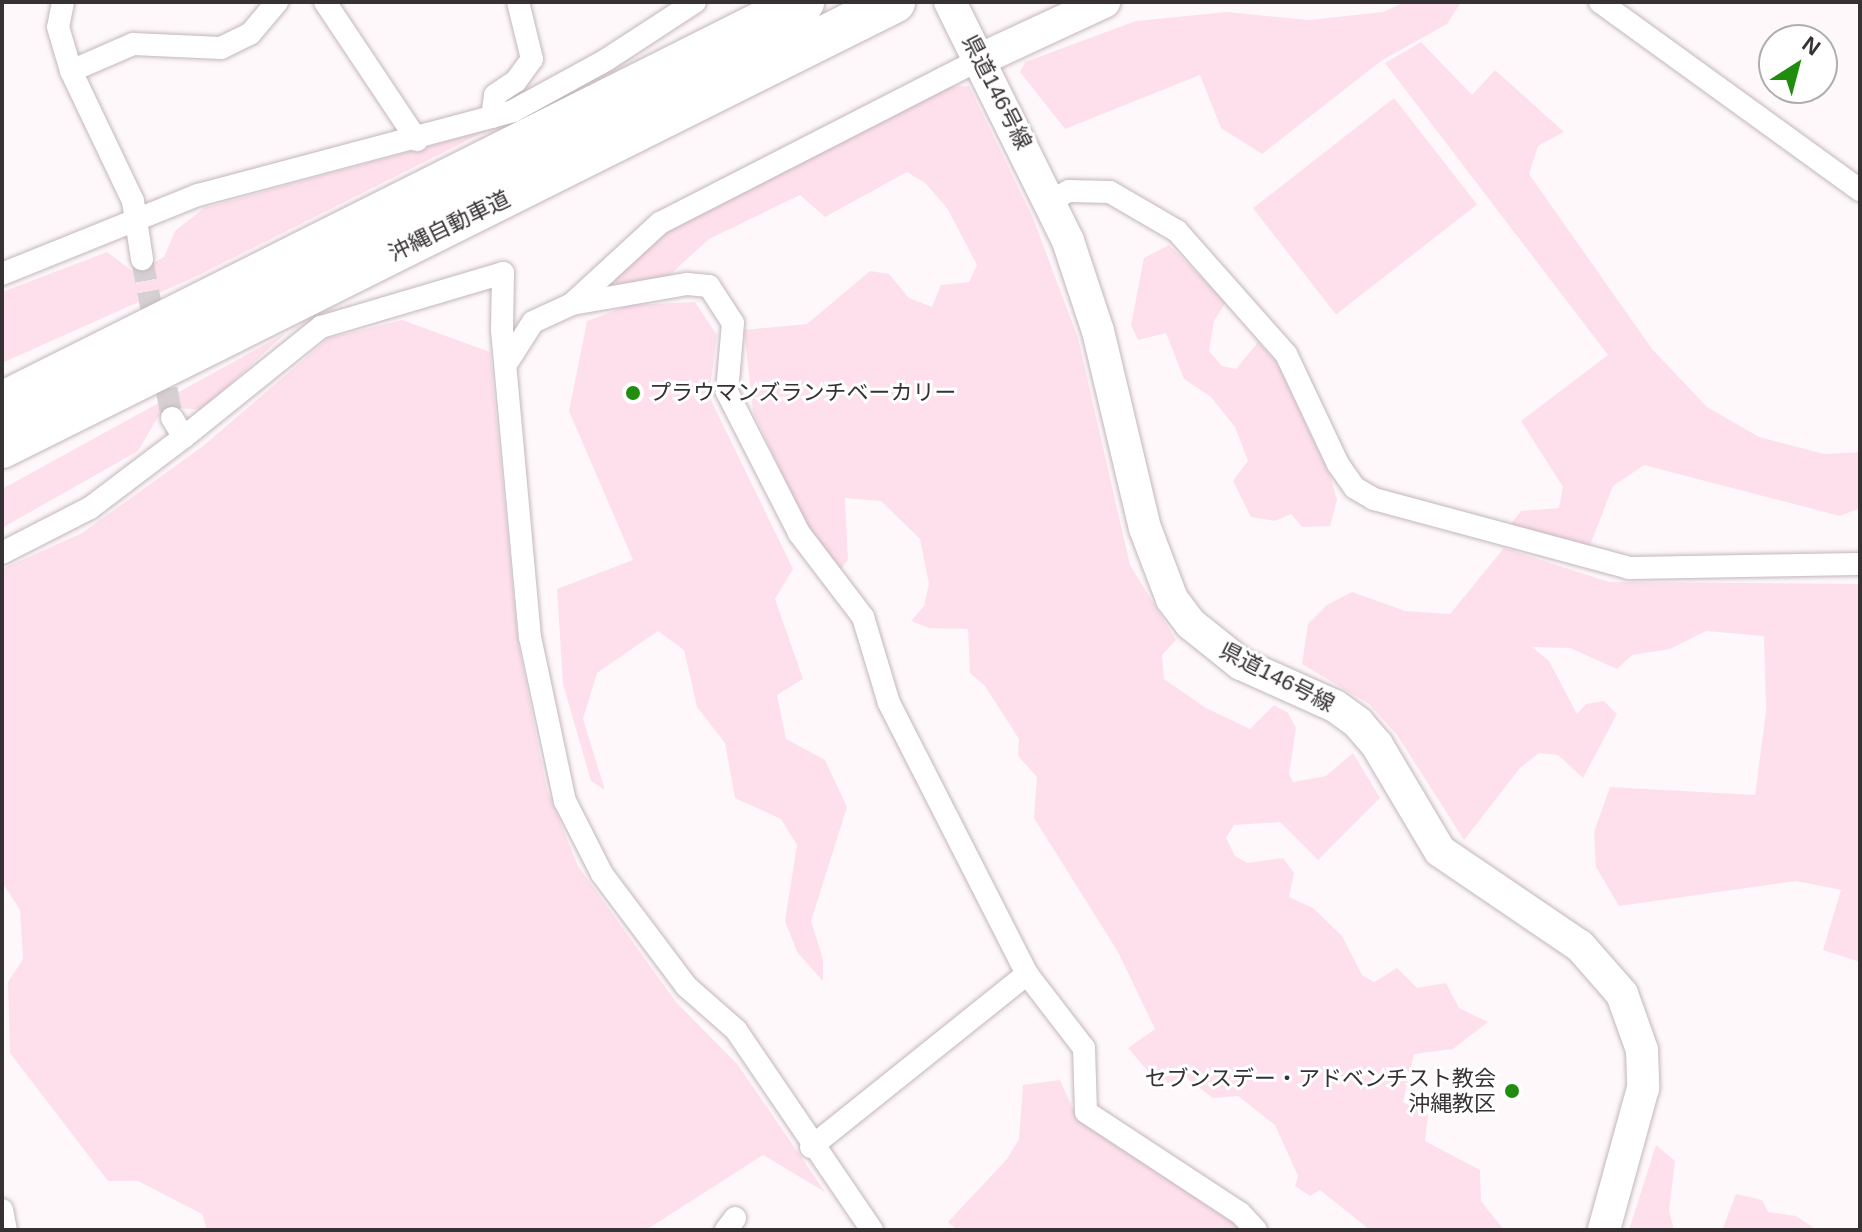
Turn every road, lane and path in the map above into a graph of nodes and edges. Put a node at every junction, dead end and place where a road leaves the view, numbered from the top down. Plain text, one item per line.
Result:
1 (63, 2) edge
2 (277, 2) edge
3 (325, 2) edge
4 (518, 2) edge
5 (695, 2) edge
6 (803, 2) edge
7 (894, 2) edge
8 (950, 2) edge
9 (1104, 2) edge
10 (1600, 2) edge
11 (973, 46) junction
12 (71, 71) junction
13 (492, 117) junction
14 (417, 140) junction
15 (1860, 190) edge
16 (1050, 201) junction
17 (139, 222) junction
18 (142, 259) tunnel mouth
19 (2, 274) edge
20 (572, 304) junction
21 (508, 361) junction
22 (2, 403) edge
23 (2, 447) edge
24 (2, 553) edge
25 (1860, 564) edge
26 (1027, 974) junction
27 (811, 1147) junction
28 (2, 1210) edge
29 (6, 1230) edge
30 (872, 1230) edge
31 (1256, 1230) edge
32 (1604, 1230) edge

1 - 12 street
2 - 12 street
3 - 14 street
4 - 13 street
5 - 13 street
6 - 22 highway, 沖縄自動車道
7 - 23 highway, 沖縄自動車道
8 - 11 main road, 県道146号線
9 - 11 main road
10 - 15 street
11 - 16 main road, 県道146号線
11 - 20 street
12 - 17 street
13 - 14 street
14 - 17 street
16 - 25 street
16 - 32 main road, 県道146号線
17 - 18 street
17 - 19 street
20 - 21 street
20 - 26 street
21 - 24 street
21 - 27 street
26 - 27 street
26 - 31 street
27 - 30 street
28 - 29 street

